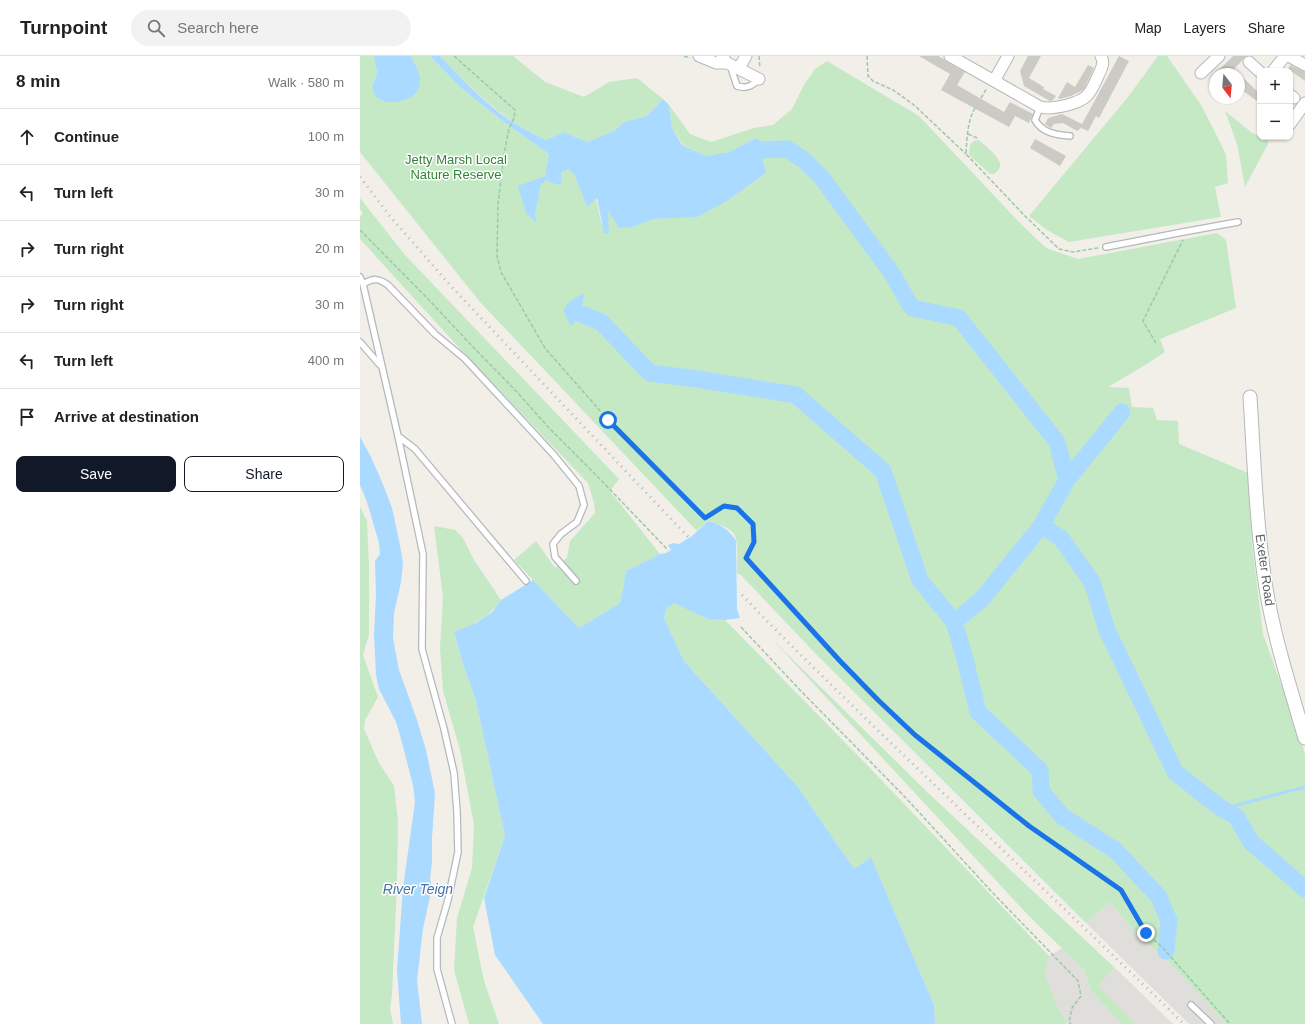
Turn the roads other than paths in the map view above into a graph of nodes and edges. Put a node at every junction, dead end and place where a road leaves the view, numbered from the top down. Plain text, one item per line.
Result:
1 (699, 56) edge
2 (746, 56) edge
3 (950, 56) edge
4 (1008, 56) edge
5 (1101, 56) edge
6 (1219, 56) edge
7 (1285, 56) edge
8 (1289, 56) edge
9 (1249, 62) dead end
10 (731, 63) edge
11 (1305, 65) edge
12 (1275, 68) edge
13 (1257, 69) edge
14 (1201, 74) dead end
15 (760, 75) joint
16 (994, 81) junction
17 (1305, 103) edge
18 (1040, 107) junction
19 (1293, 120) edge
20 (1055, 135) junction
21 (1070, 136) dead end
22 (1055, 142) dead end
23 (1238, 222) dead end
24 (1106, 247) road end
25 (360, 277) edge
26 (363, 284) junction
27 (360, 342) edge
28 (382, 366) junction
29 (1250, 397) dead end
30 (398, 436) junction
31 (526, 581) dead end
32 (576, 581) dead end
33 (1305, 738) edge
34 (1192, 1005) dead end
35 (452, 1024) edge
36 (1211, 1024) edge

1 - 10 street
2 - 10 street
3 - 16 street
4 - 16 street
5 - 18 street
6 - 14 street
7 - 12 street
8 - 11 street
9 - 13 street
10 - 15 street
10 - 15 lane
16 - 18 street
17 - 19 street
18 - 20 lane
20 - 21 lane
20 - 22 lane
23 - 24 lane
25 - 26 lane
26 - 28 lane
26 - 32 lane
27 - 28 lane
28 - 30 lane
29 - 33 street, Exeter Road
30 - 31 lane
30 - 35 lane
34 - 36 lane

